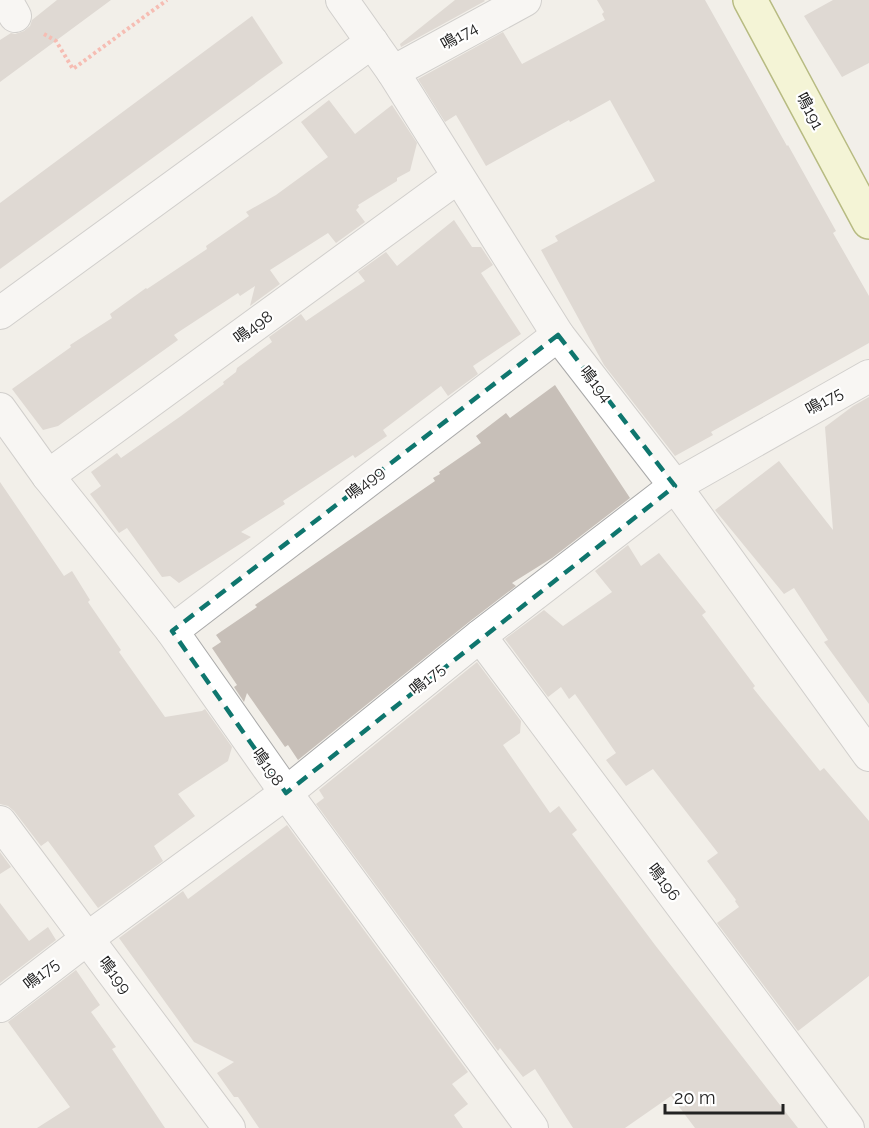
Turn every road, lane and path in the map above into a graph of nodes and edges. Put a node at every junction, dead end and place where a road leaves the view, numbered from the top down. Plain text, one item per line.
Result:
1 (167, 0) edge
2 (342, 0) edge
3 (525, 0) edge
4 (750, 0) edge
5 (11, 8) edge
6 (372, 42) junction
7 (393, 72) junction
8 (458, 177) junction
9 (869, 222) edge
10 (0, 313) edge
11 (558, 335) junction
12 (869, 376) edge
13 (0, 409) edge
14 (48, 476) junction
15 (675, 486) junction
16 (172, 631) junction
17 (480, 636) junction
18 (869, 755) edge
19 (286, 793) junction
20 (0, 822) edge
21 (88, 938) junction
22 (0, 1006) edge
23 (229, 1128) edge
24 (532, 1128) edge
25 (848, 1128) edge

1 - 5 path
2 - 6 street, 鳴194
3 - 7 street, 鳴174
4 - 9 street, 鳴191
6 - 7 street, 鳴194
6 - 10 street
7 - 8 street, 鳴194
8 - 11 street, 鳴194
8 - 14 street, 鳴498
11 - 15 street, 鳴194
11 - 16 street, 鳴499
12 - 15 street, 鳴175
13 - 14 street, 鳴198
14 - 16 street, 鳴198
15 - 17 street, 鳴175
15 - 18 street, 鳴194
16 - 19 street, 鳴198
17 - 19 street, 鳴175
17 - 25 street, 鳴196
19 - 21 street, 鳴175
19 - 24 street, 鳴198
20 - 21 street, 鳴199
21 - 22 street, 鳴175
21 - 23 street, 鳴199

